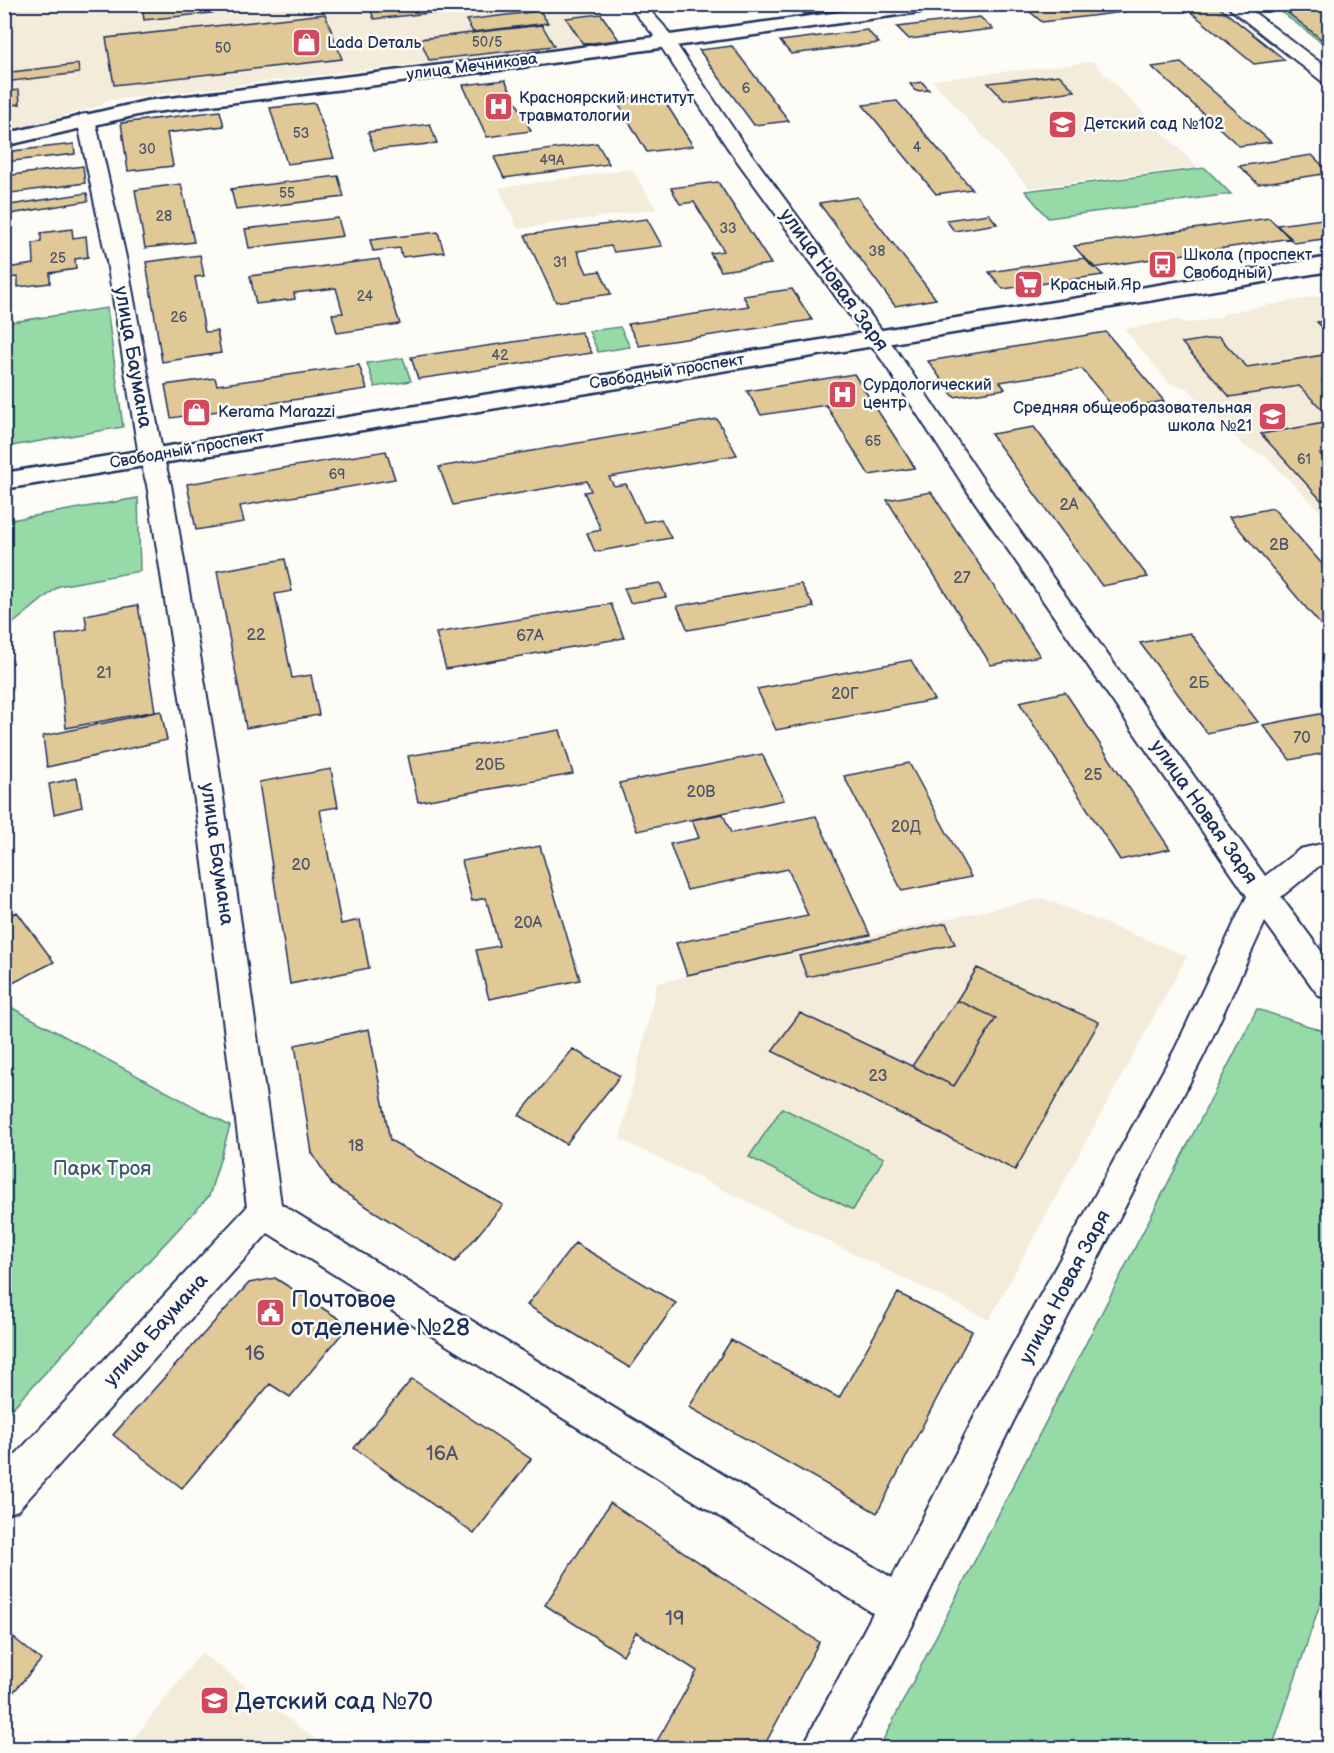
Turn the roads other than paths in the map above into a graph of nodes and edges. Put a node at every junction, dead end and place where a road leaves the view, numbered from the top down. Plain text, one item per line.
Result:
1 (635, 4) edge
2 (942, 4) edge
3 (1232, 4) edge
4 (664, 42) junction
5 (1329, 79) edge
6 (86, 119) junction
7 (4, 140) edge
8 (1329, 264) edge
9 (877, 338) junction
10 (151, 456) junction
11 (4, 481) edge
12 (1329, 853) edge
13 (1262, 895) junction
14 (1329, 987) edge
15 (265, 1212) junction
16 (4, 1496) edge
17 (900, 1606) junction
18 (824, 1749) edge

1 - 4 street, улица Новая Заря
2 - 4 main road, улица Мечникова
3 - 5 street
4 - 6 main road, улица Мечникова
4 - 9 street, улица Новая Заря
6 - 7 main road, улица Мечникова
6 - 10 street, улица Баумана
8 - 9 main road, Свободный проспект
9 - 10 main road, Свободный проспект
9 - 13 street, улица Новая Заря
10 - 11 main road, Свободный проспект
10 - 15 street, улица Баумана
12 - 13 street
13 - 14 street
13 - 17 street, улица Новая Заря
15 - 16 street, улица Баумана
15 - 17 street
17 - 18 street, улица Новая Заря

